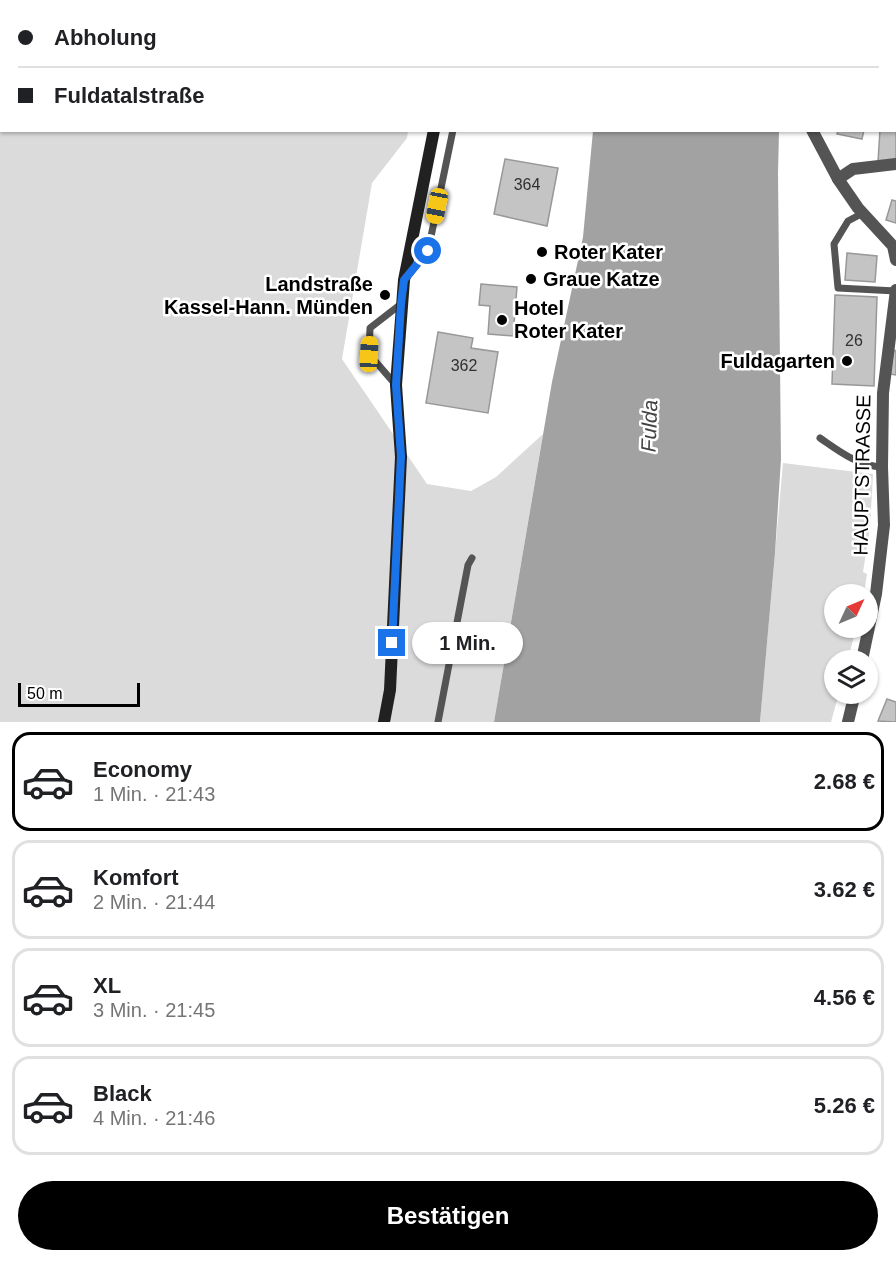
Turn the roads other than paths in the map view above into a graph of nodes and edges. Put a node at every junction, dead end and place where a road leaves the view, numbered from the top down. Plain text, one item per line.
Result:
1 (434, 132) edge
2 (453, 132) edge
3 (813, 132) edge
4 (896, 164) edge
5 (838, 179) junction
6 (863, 213) junction
7 (894, 246) edge
8 (896, 260) edge
9 (404, 280) junction
10 (896, 290) edge
11 (401, 304) junction
12 (396, 385) junction
13 (820, 438) dead end
14 (882, 467) junction
15 (472, 558) dead end
16 (864, 650) edge
17 (852, 704) edge
18 (384, 722) edge
19 (438, 722) edge
20 (848, 722) edge

1 - 9 main road
2 - 9 lane
3 - 5 street
4 - 5 street
5 - 6 street
6 - 7 street
6 - 10 lane
7 - 8 street
9 - 11 main road
10 - 14 street, HAUPTSTRASSE
11 - 12 main road
11 - 12 lane
12 - 18 main road
13 - 14 lane
14 - 16 street, HAUPTSTRASSE
15 - 19 lane
17 - 20 street

